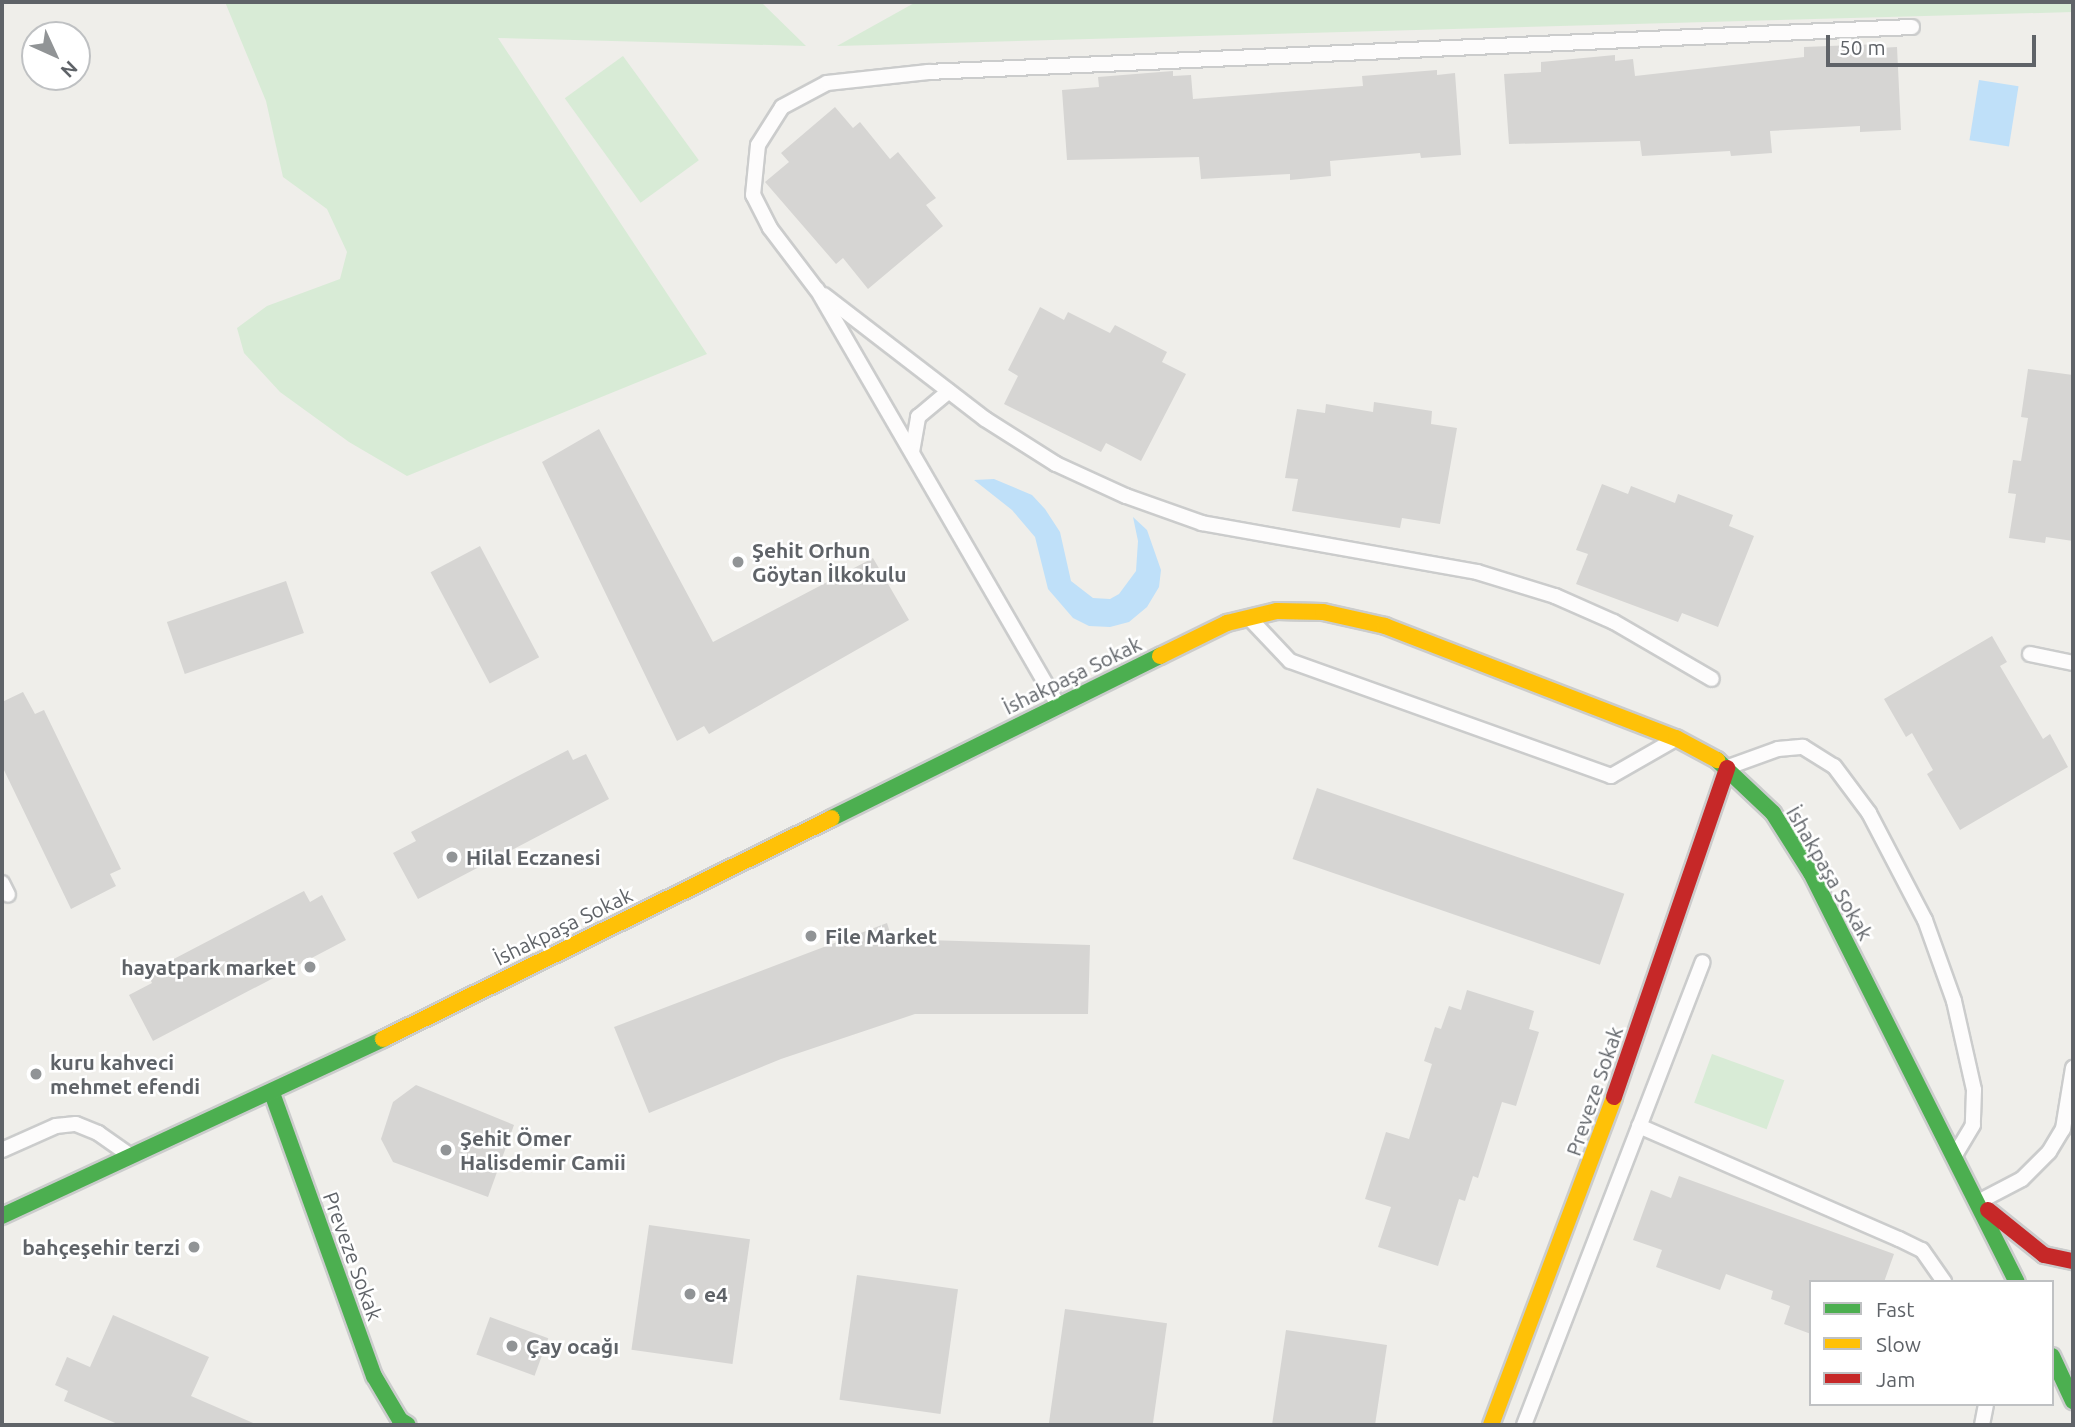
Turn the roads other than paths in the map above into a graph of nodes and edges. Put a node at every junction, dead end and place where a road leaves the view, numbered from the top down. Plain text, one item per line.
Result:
1 (1912, 27) dead end
2 (817, 290) junction
3 (949, 391) junction
4 (912, 453) junction
5 (1248, 618) junction
6 (2030, 654) dead end
7 (2073, 663) edge
8 (1712, 679) dead end
9 (1058, 705) junction
10 (1676, 738) junction
11 (1727, 768) junction
12 (1703, 962) dead end
13 (2073, 1068) edge
14 (272, 1093) junction
15 (1639, 1126) junction
16 (2, 1150) edge
17 (1955, 1154) junction
18 (132, 1157) junction
19 (1979, 1201) junction
20 (2, 1216) edge
21 (2073, 1261) edge
22 (1943, 1280) edge
23 (2016, 1280) edge
24 (2054, 1360) edge
25 (2073, 1401) edge
26 (1986, 1406) edge
27 (408, 1425) edge
28 (1491, 1425) edge
29 (1524, 1425) edge
30 (1982, 1425) edge

1 - 2 lane
2 - 3 lane
2 - 4 lane
3 - 4 lane
3 - 8 lane
4 - 9 lane
5 - 9 street, İshakpaşa Sokak
5 - 10 street, İshakpaşa Sokak
5 - 10 lane
6 - 7 lane
9 - 14 street, İshakpaşa Sokak
10 - 11 street, İshakpaşa Sokak
11 - 17 street, İshakpaşa Sokak
11 - 17 lane
11 - 28 street, Preveze Sokak
12 - 15 lane
13 - 19 lane
14 - 18 street, İshakpaşa Sokak
14 - 27 street, Preveze Sokak
15 - 22 lane
15 - 29 lane
16 - 18 lane
17 - 19 street, İshakpaşa Sokak
18 - 20 street, İshakpaşa Sokak
19 - 21 street
19 - 23 street, İshakpaşa Sokak
24 - 25 street
26 - 30 lane

